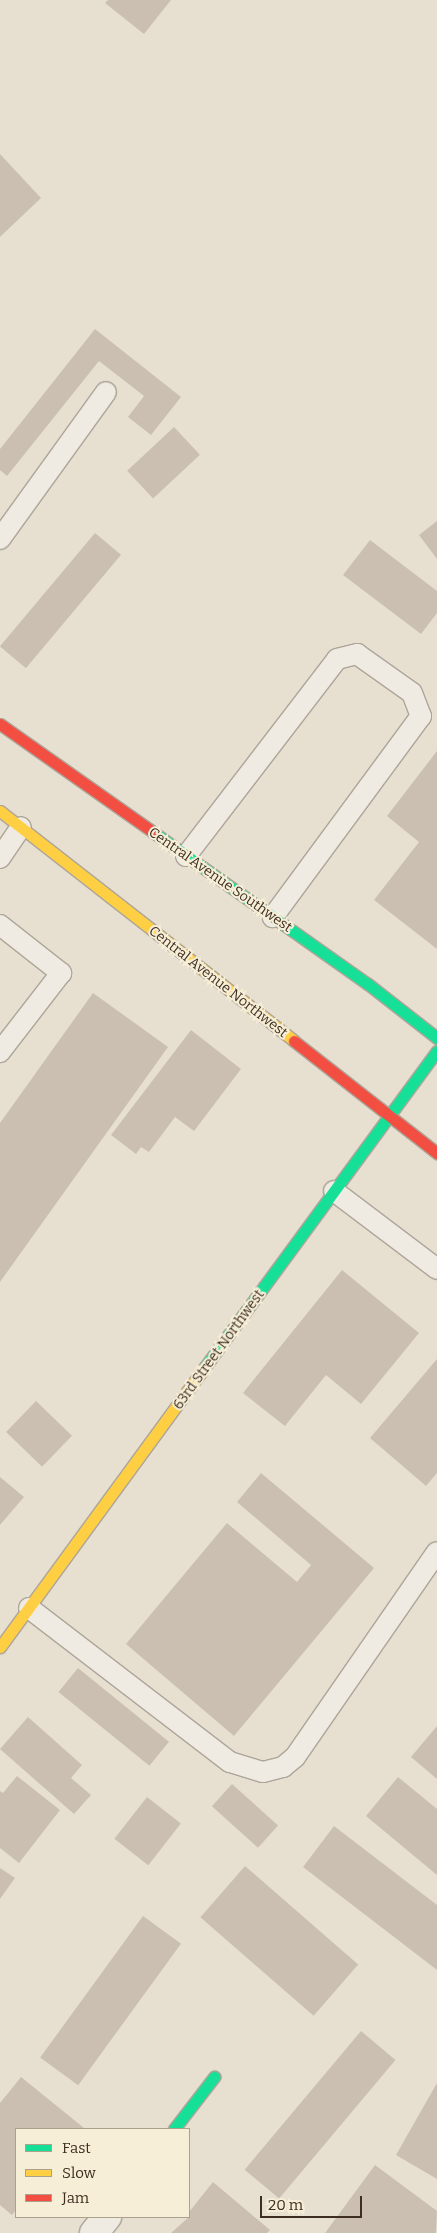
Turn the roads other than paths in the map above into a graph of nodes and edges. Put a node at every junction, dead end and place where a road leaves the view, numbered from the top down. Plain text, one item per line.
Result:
1 (106, 392) dead end
2 (0, 540) edge
3 (0, 724) edge
4 (0, 811) edge
5 (21, 827) junction
6 (186, 856) junction
7 (0, 858) edge
8 (273, 917) junction
9 (0, 925) edge
10 (437, 1038) edge
11 (437, 1051) edge
12 (0, 1052) edge
13 (389, 1116) junction
14 (437, 1153) edge
15 (334, 1192) junction
16 (437, 1269) edge
17 (437, 1552) edge
18 (29, 1608) junction
19 (0, 1647) edge
20 (214, 2077) dead end
21 (175, 2128) edge
22 (106, 2218) edge
23 (94, 2233) edge

1 - 2 lane
3 - 6 main road, Central Avenue Southwest
4 - 5 main road, Central Avenue Northwest
5 - 7 lane
5 - 13 main road, Central Avenue Northwest
6 - 8 main road, Central Avenue Southwest
6 - 8 lane
8 - 10 main road, Central Avenue Southwest
9 - 12 lane
11 - 13 main road, 63rd Street Northwest
13 - 14 main road, Central Avenue Northwest
13 - 15 main road, 63rd Street Northwest
15 - 16 lane
15 - 18 main road, 63rd Street Northwest
17 - 18 lane
18 - 19 main road, 63rd Street Northwest
20 - 21 main road
22 - 23 street

